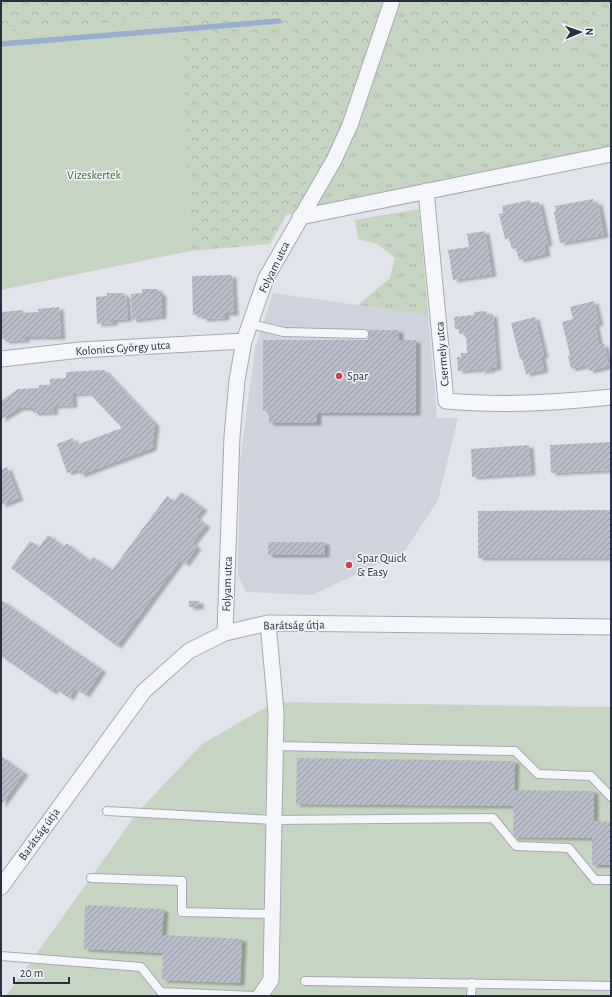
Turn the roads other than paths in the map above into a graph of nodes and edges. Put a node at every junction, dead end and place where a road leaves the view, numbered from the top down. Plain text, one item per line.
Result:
1 (392, 1) edge
2 (611, 154) edge
3 (426, 191) junction
4 (300, 217) junction
5 (250, 324) junction
6 (364, 334) dead end
7 (244, 341) junction
8 (1, 359) edge
9 (611, 397) edge
10 (268, 623) junction
11 (611, 627) edge
12 (225, 633) junction
13 (276, 746) junction
14 (611, 797) edge
15 (107, 811) dead end
16 (274, 820) junction
17 (91, 878) dead end
18 (611, 880) edge
19 (1, 887) edge
20 (272, 914) junction
21 (1, 956) edge
22 (305, 981) dead end
23 (472, 983) junction
24 (611, 986) edge
25 (254, 996) edge
26 (260, 996) edge
27 (471, 996) edge

1 - 4 street, Folyam utca
2 - 3 street
3 - 4 street
3 - 9 street, Csermely utca
4 - 5 street, Folyam utca
5 - 6 lane
5 - 7 street, Folyam utca
7 - 8 street, Kolonics György utca
7 - 12 street, Folyam utca
10 - 11 street, Barátság útja
10 - 12 street, Barátság útja
10 - 13 street
12 - 19 street, Barátság útja
13 - 14 lane
13 - 16 street
15 - 16 lane
16 - 18 lane
16 - 20 street
17 - 20 lane
20 - 26 street
21 - 25 lane
22 - 23 lane
23 - 24 lane
23 - 27 lane

